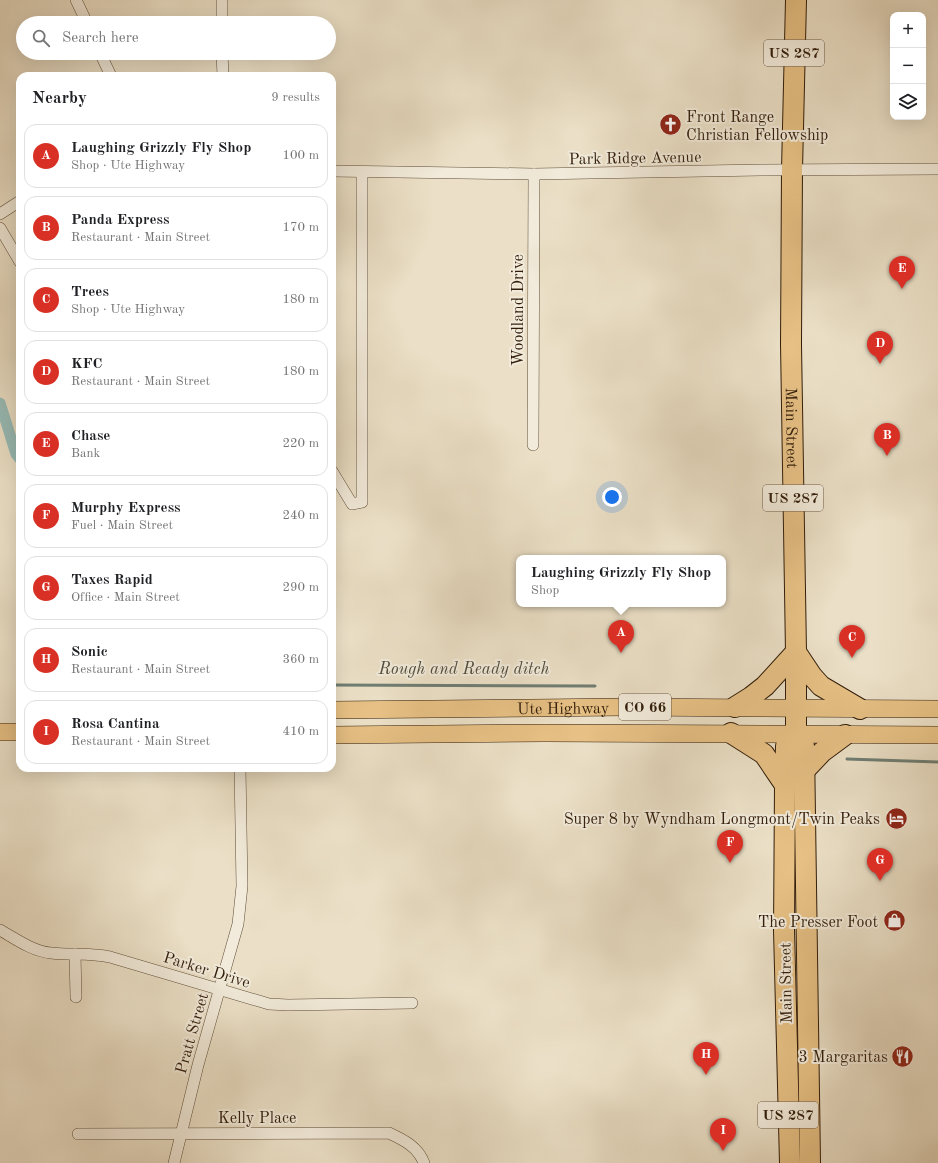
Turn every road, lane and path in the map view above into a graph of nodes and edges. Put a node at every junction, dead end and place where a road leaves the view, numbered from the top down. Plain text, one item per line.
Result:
1 (76, 0) edge
2 (222, 0) edge
3 (796, 0) edge
4 (83, 16) edge
5 (222, 16) edge
6 (103, 60) edge
7 (222, 60) edge
8 (109, 72) edge
9 (223, 72) edge
10 (938, 169) edge
11 (792, 170) junction
12 (336, 171) edge
13 (362, 172) junction
14 (534, 174) junction
15 (16, 204) edge
16 (0, 214) edge
17 (0, 228) edge
18 (16, 255) edge
19 (533, 445) dead end
20 (336, 478) edge
21 (796, 652) junction
22 (735, 707) junction
23 (796, 708) junction
24 (860, 708) junction
25 (938, 709) edge
26 (336, 710) edge
27 (0, 732) edge
28 (16, 732) edge
29 (731, 733) junction
30 (796, 733) junction
31 (336, 735) edge
32 (846, 735) junction
33 (938, 735) edge
34 (805, 770) junction
35 (240, 772) edge
36 (785, 786) junction
37 (0, 930) edge
38 (75, 954) junction
39 (220, 990) junction
40 (76, 997) dead end
41 (412, 1003) dead end
42 (181, 1133) junction
43 (78, 1134) dead end
44 (174, 1163) edge
45 (424, 1163) edge
46 (790, 1163) edge
47 (810, 1163) edge

1 - 4 street
2 - 5 street
3 - 11 highway, US 287
6 - 8 street
7 - 9 street
10 - 11 street, Park Ridge Avenue
11 - 14 street, Park Ridge Avenue
11 - 21 highway, Main Street / US 287
12 - 13 street, Park Ridge Avenue
13 - 14 street, Park Ridge Avenue
13 - 20 street
14 - 19 street, Woodland Drive
15 - 16 street
17 - 18 street
21 - 22 highway
21 - 23 highway, Main Street / US 287
21 - 24 highway
22 - 23 main road, Ute Highway / CO 66
22 - 26 main road, Ute Highway / CO 66
23 - 24 main road, Ute Highway / CO 66
23 - 30 highway, Main Street / US 287
24 - 25 main road, Ute Highway / CO 66
27 - 28 main road
29 - 30 main road, Ute Highway / CO 66
29 - 31 main road, Ute Highway / CO 66
29 - 36 highway
30 - 32 main road, Ute Highway / CO 66
30 - 34 highway, Main Street / US 287
30 - 36 highway, Main Street / US 287
32 - 33 main road, Ute Highway / CO 66
32 - 34 highway
34 - 47 highway, Main Street / US 287
35 - 39 street, Pratt Street
36 - 46 highway, Main Street / US 287
37 - 38 street, Parker Drive
38 - 39 street, Parker Drive
38 - 40 street
39 - 41 street, Parker Drive
39 - 42 street, Pratt Street
42 - 43 street, Kelly Place
42 - 44 street, Pratt Street
42 - 45 street, Kelly Place

